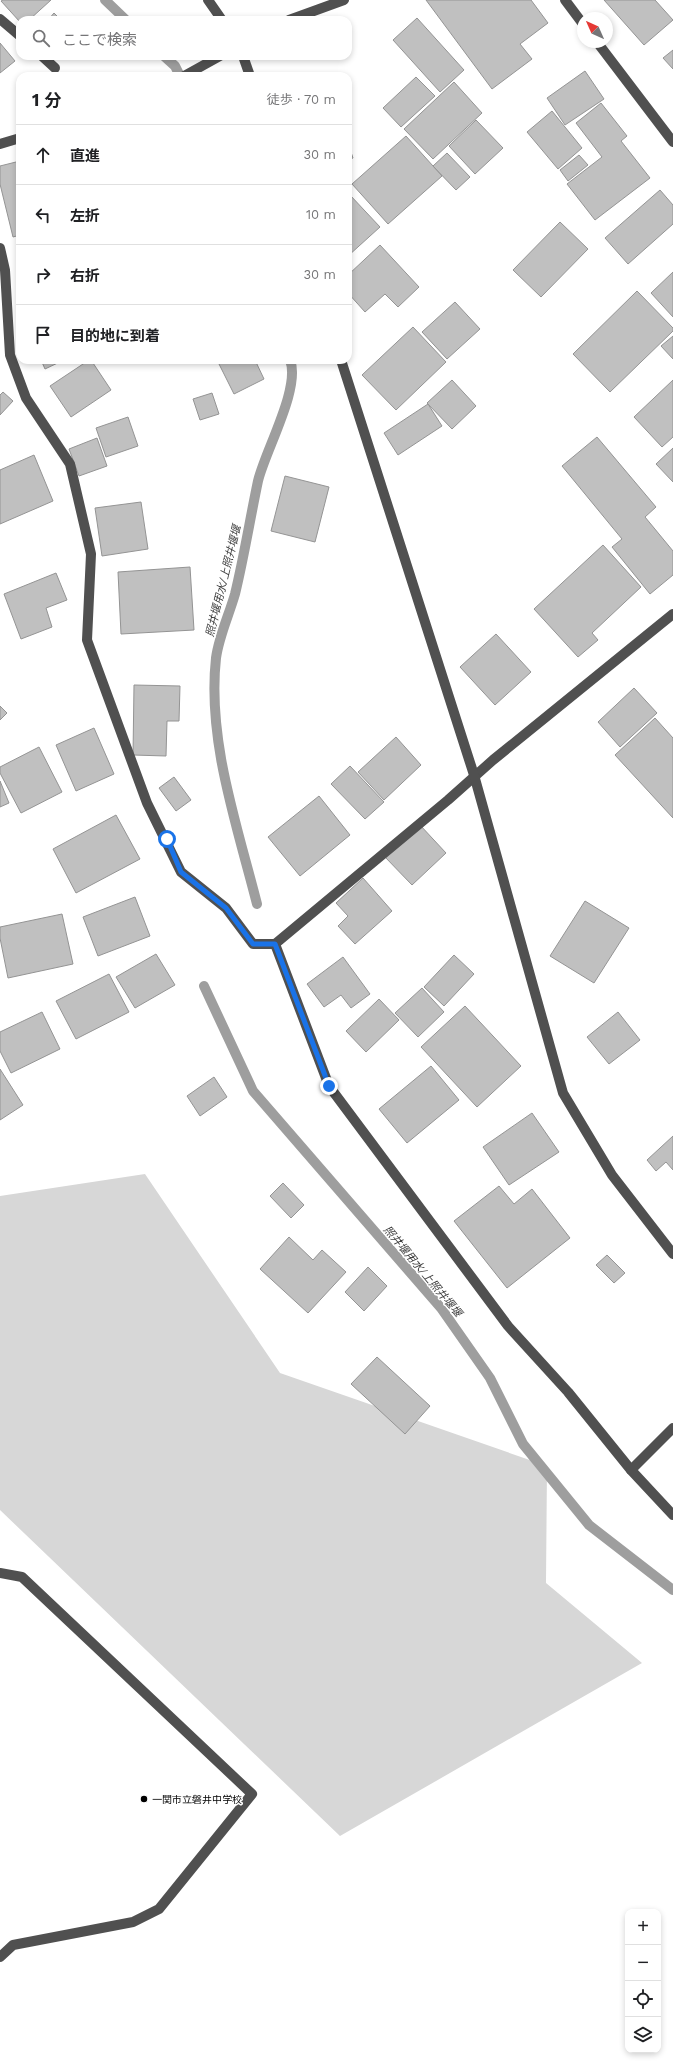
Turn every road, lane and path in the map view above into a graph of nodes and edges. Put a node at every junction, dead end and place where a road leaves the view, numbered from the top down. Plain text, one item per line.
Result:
1 (208, 0) edge
2 (344, 0) edge
3 (565, 0) edge
4 (219, 16) edge
5 (300, 16) edge
6 (577, 16) edge
7 (0, 19) edge
8 (16, 33) edge
9 (602, 48) edge
10 (46, 60) edge
11 (213, 60) edge
12 (244, 60) edge
13 (55, 68) dead end
14 (191, 72) edge
15 (249, 72) edge
16 (16, 139) edge
17 (673, 142) edge
18 (0, 144) edge
19 (0, 248) edge
20 (342, 364) edge
21 (673, 614) edge
22 (474, 775) junction
23 (275, 944) junction
24 (673, 1254) edge
25 (673, 1428) edge
26 (630, 1470) junction
27 (673, 1515) edge
28 (0, 1573) edge
29 (0, 1957) edge

1 - 4 street
2 - 5 street
3 - 6 street
7 - 8 street
9 - 17 street
10 - 13 street
11 - 14 street
12 - 15 street
16 - 18 street
19 - 23 street
20 - 22 street
21 - 22 street
22 - 23 street
22 - 24 street
23 - 26 street
25 - 26 street
26 - 27 street
28 - 29 street

